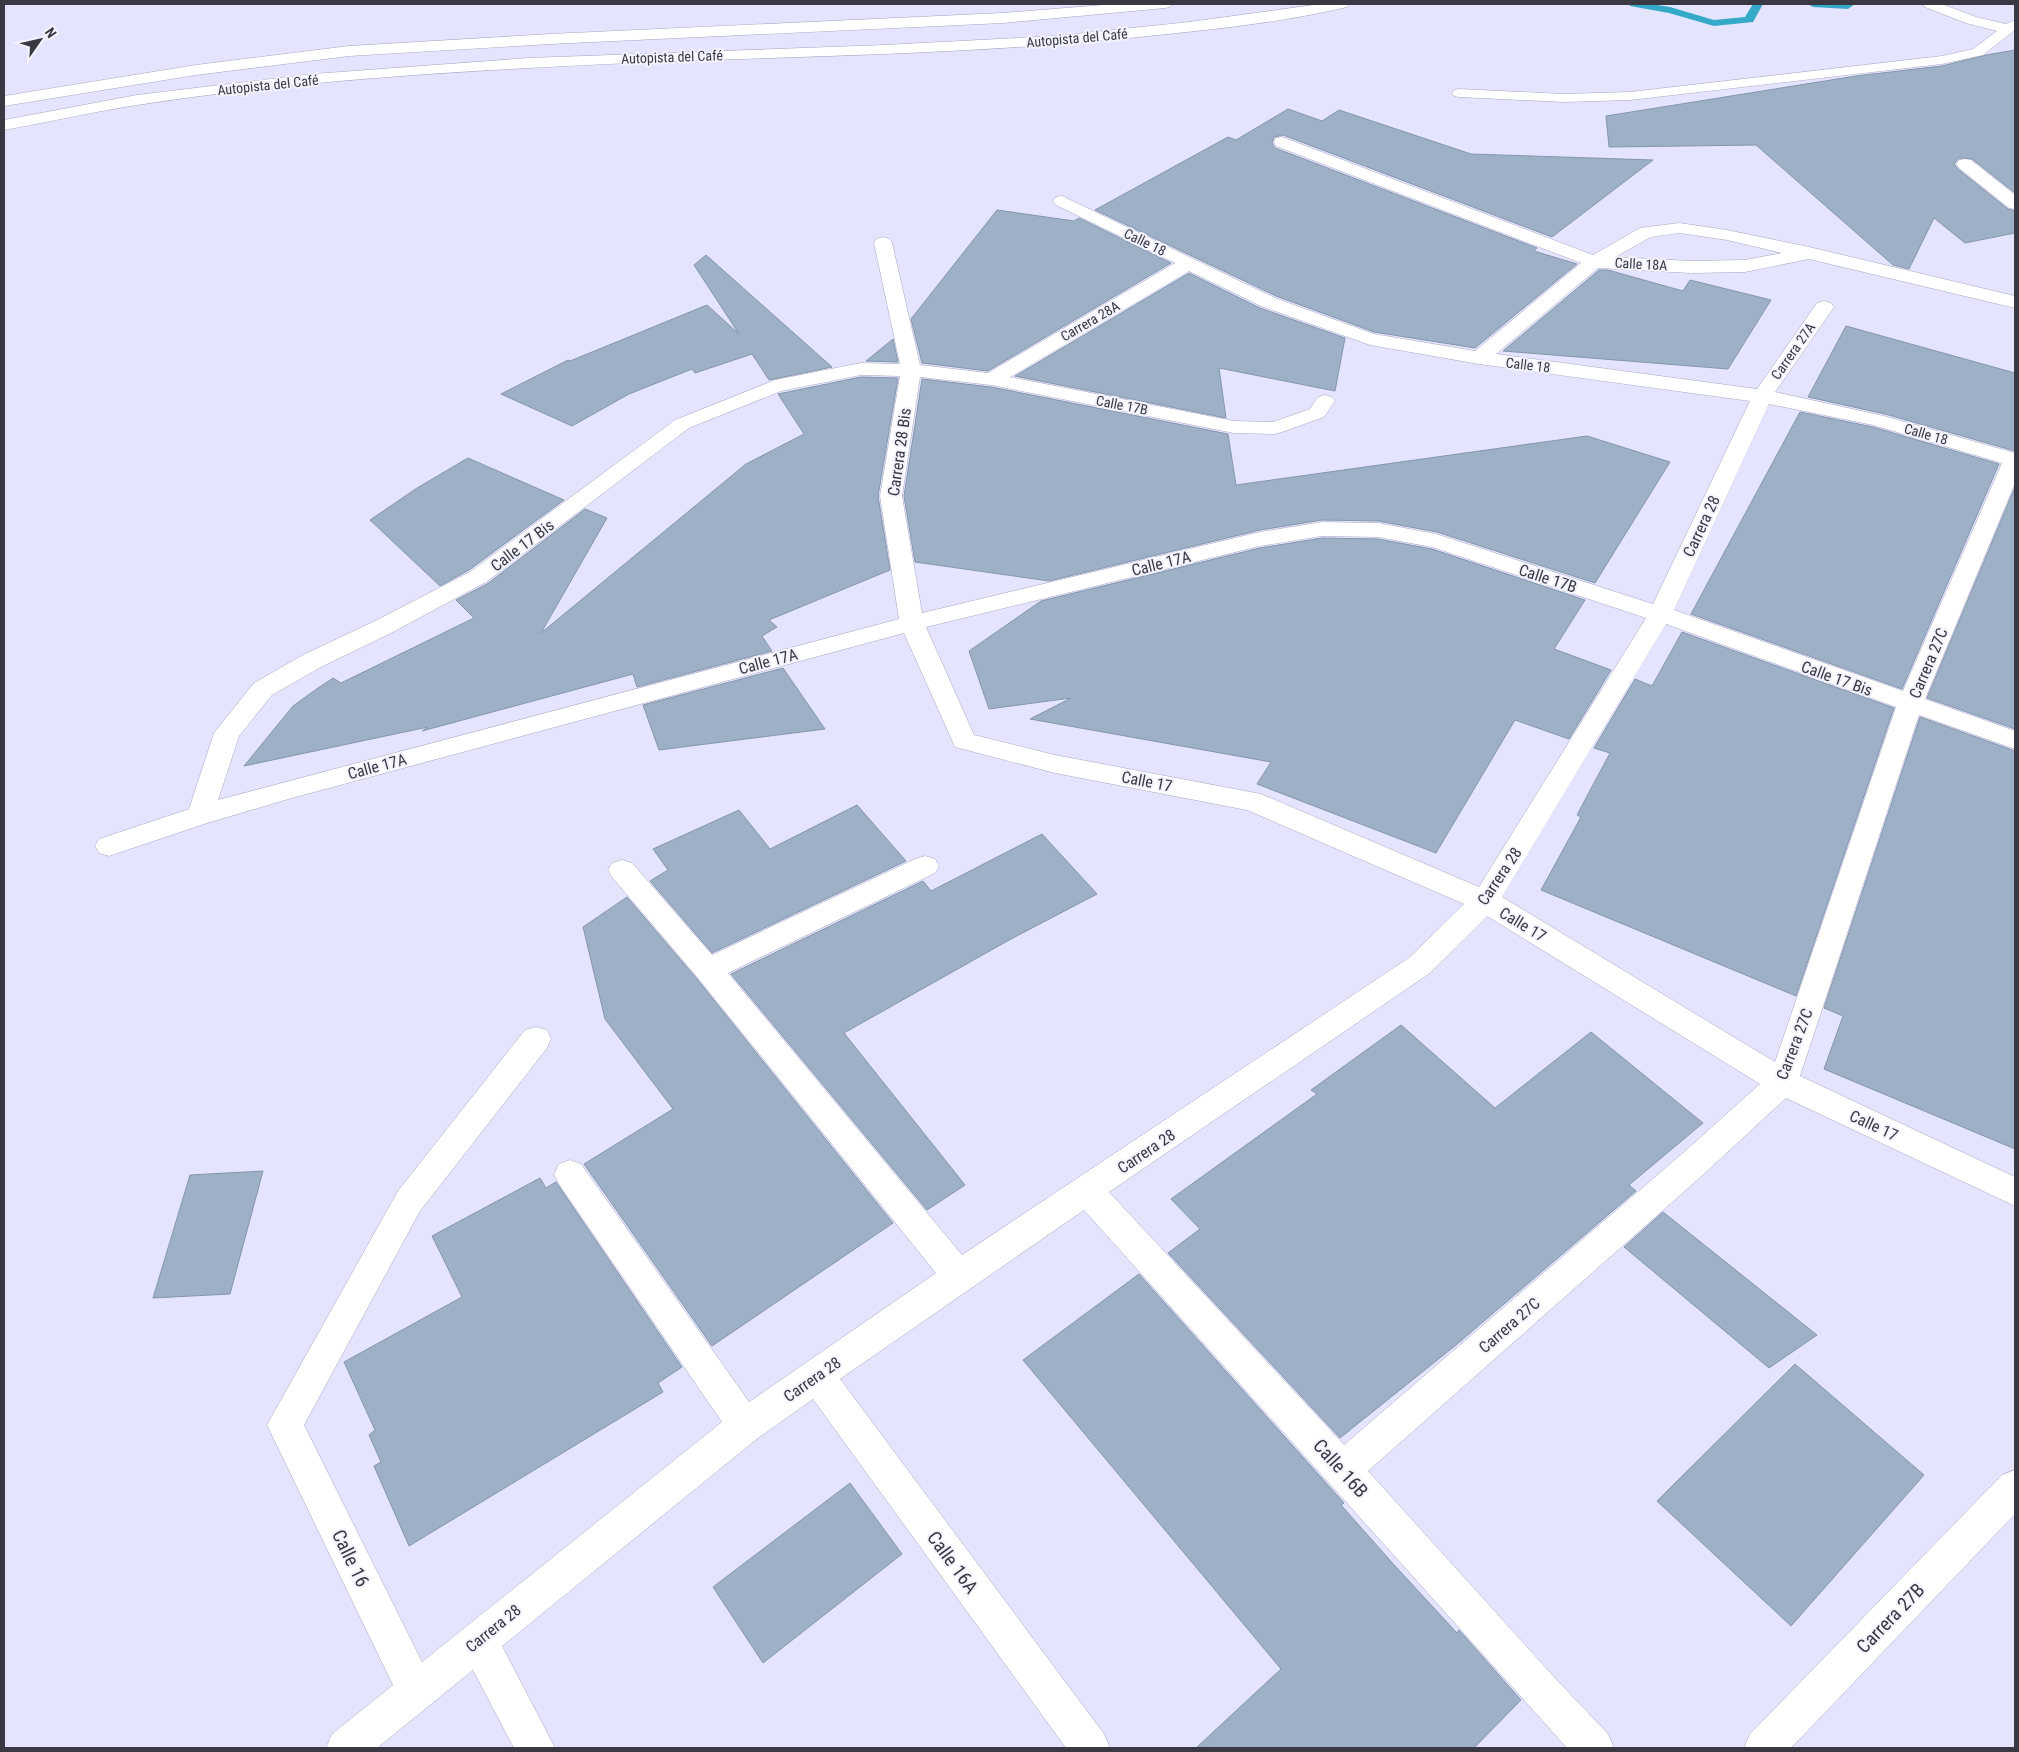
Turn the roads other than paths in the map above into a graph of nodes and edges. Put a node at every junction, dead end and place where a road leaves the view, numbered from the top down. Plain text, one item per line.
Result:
1 (1165, 4) edge
2 (1342, 4) edge
3 (1930, 4) edge
4 (2012, 27) edge
5 (1459, 93) dead end
6 (4, 102) edge
7 (4, 125) edge
8 (1282, 142) dead end
9 (1965, 164) dead end
10 (1062, 200) dead end
11 (2015, 204) edge
12 (883, 243) dead end
13 (1809, 253) junction
14 (1594, 262) junction
15 (1189, 264) junction
16 (2015, 302) edge
17 (1824, 307) dead end
18 (1479, 358) junction
19 (911, 370) junction
20 (991, 379) junction
21 (1762, 396) junction
22 (1325, 401) dead end
23 (2015, 460) edge
24 (1436, 541) joint
25 (1660, 614) junction
26 (912, 623) junction
27 (1910, 704) junction
28 (2015, 740) edge
29 (964, 741) joint
30 (200, 815) junction
31 (109, 846) dead end
32 (925, 866) dead end
33 (622, 870) dead end
34 (1485, 901) junction
35 (708, 970) junction
36 (536, 1039) dead end
37 (1783, 1082) junction
38 (570, 1174) dead end
39 (1087, 1191) junction
40 (2015, 1192) edge
41 (959, 1276) junction
42 (817, 1376) junction
43 (745, 1426) junction
44 (1343, 1470) junction
45 (2015, 1488) edge
46 (478, 1640) junction
47 (416, 1691) junction
48 (346, 1748) edge
49 (535, 1748) edge
50 (1090, 1748) edge
51 (1594, 1748) edge
52 (1764, 1748) edge

1 - 6 main road, Autopista del Café
2 - 7 main road, Autopista del Café
3 - 4 lane
4 - 5 lane
8 - 14 main road, Calle 18A
9 - 11 main road
10 - 15 main road, Calle 18
12 - 19 main road, Carrera 28 Bis
13 - 14 main road, Calle 18A
13 - 14 main road
13 - 16 main road, Calle 18A
14 - 18 main road
15 - 18 main road, Calle 18
15 - 20 main road, Carrera 28A
17 - 21 main road, Carrera 27A
18 - 21 main road, Calle 18
19 - 20 main road, Calle 17B
19 - 26 main road, Carrera 28 Bis
19 - 30 main road, Calle 17 Bis
20 - 22 main road, Calle 17B
21 - 23 main road, Calle 18
21 - 25 main road, Carrera 28
23 - 27 main road, Carrera 27C
24 - 25 main road, Calle 17B
24 - 26 main road, Calle 17A
25 - 27 main road, Calle 17 Bis
25 - 34 main road, Carrera 28
26 - 29 main road, Carrera 28 Bis
26 - 30 main road, Calle 17A
27 - 28 main road, Calle 17 Bis
27 - 37 main road, Carrera 27C
29 - 34 main road, Calle 17
30 - 31 main road, Calle 17A
32 - 35 main road
33 - 35 main road
34 - 37 main road, Calle 17
34 - 39 main road, Carrera 28
35 - 41 main road
36 - 47 main road, Calle 16
37 - 40 main road, Calle 17
37 - 44 main road, Carrera 27C
38 - 43 main road
39 - 41 main road, Carrera 28
39 - 44 main road, Calle 16B
41 - 42 main road, Carrera 28
42 - 43 main road, Carrera 28
42 - 50 main road, Calle 16A
43 - 46 main road, Carrera 28
44 - 51 main road, Calle 16B
45 - 52 main road, Carrera 27B
46 - 47 main road, Carrera 28
46 - 49 main road
47 - 48 main road, Carrera 28

